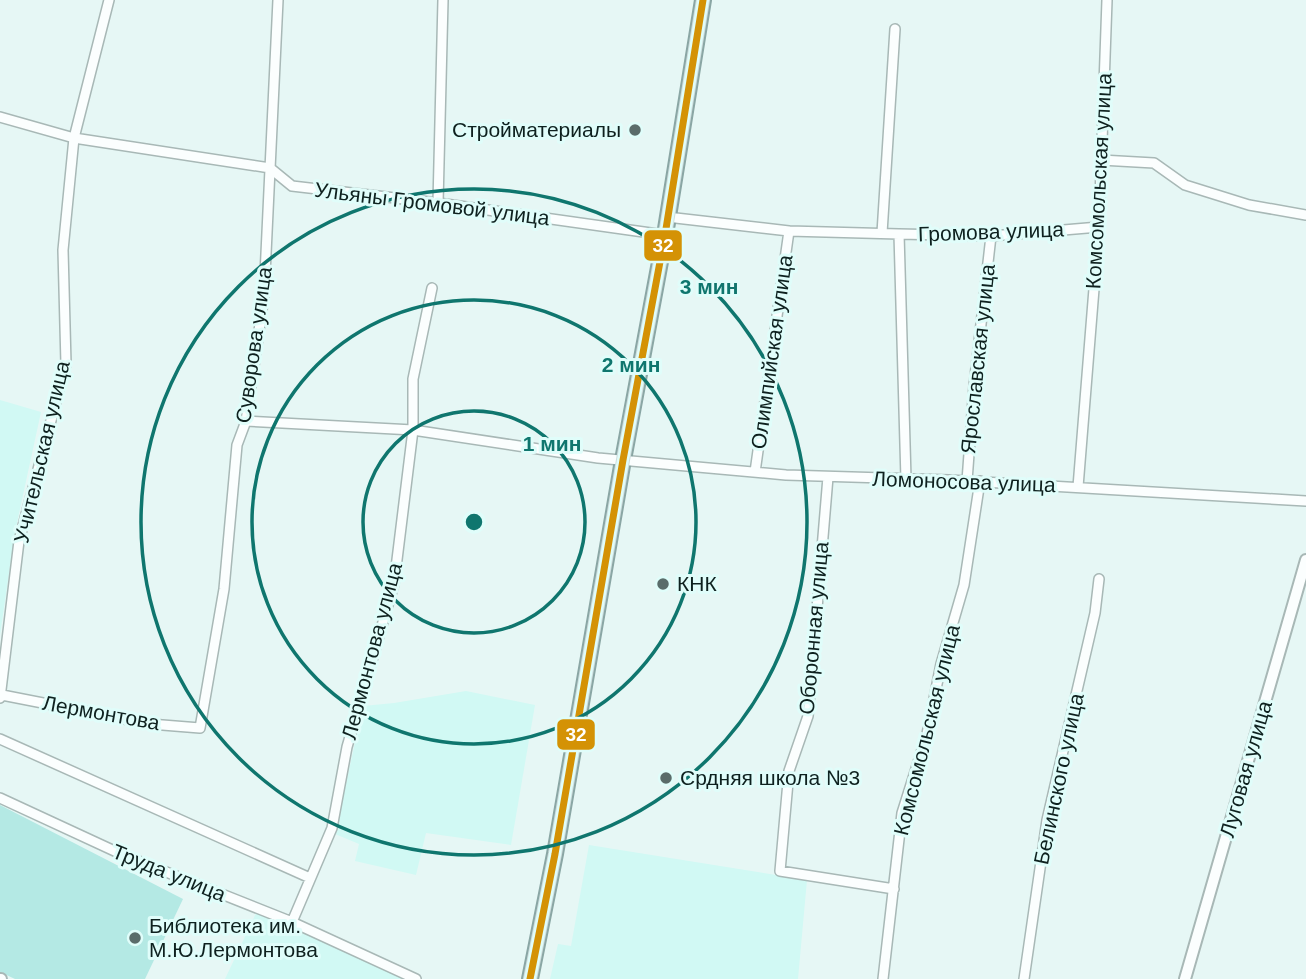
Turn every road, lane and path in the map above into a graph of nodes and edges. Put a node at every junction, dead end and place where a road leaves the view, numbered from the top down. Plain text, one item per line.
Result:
1 (109, 0) edge
2 (278, 0) edge
3 (443, 0) edge
4 (703, 0) edge
5 (1107, 0) edge
6 (895, 29) dead end
7 (0, 117) edge
8 (74, 138) junction
9 (1101, 160) junction
10 (270, 168) junction
11 (438, 203) junction
12 (1306, 215) edge
13 (667, 217) junction
14 (1099, 227) junction
15 (789, 231) junction
16 (882, 233) junction
17 (899, 234) junction
18 (665, 235) junction
19 (990, 236) junction
20 (432, 288) dead end
21 (247, 421) junction
22 (413, 430) junction
23 (623, 460) junction
24 (755, 472) junction
25 (828, 477) junction
26 (906, 479) junction
27 (967, 481) junction
28 (980, 481) junction
29 (1078, 487) junction
30 (1306, 501) edge
31 (1306, 560) edge
32 (1099, 579) dead end
33 (1, 696) edge
34 (200, 728) joint
35 (0, 739) edge
36 (0, 798) edge
37 (310, 878) junction
38 (894, 889) junction
39 (292, 922) junction
40 (416, 979) edge
41 (530, 979) edge
42 (883, 979) edge
43 (1024, 979) edge
44 (1185, 979) edge

1 - 8 street, Учительская улица
2 - 10 street, Суворова улица
3 - 11 street
4 - 13 highway
5 - 9 street, Комсомольская улица
6 - 16 street
7 - 8 street, Ульяны Громовой улица
8 - 10 street, Ульяны Громовой улица
8 - 33 street, Учительская улица
9 - 12 street
9 - 14 street, Комсомольская улица
10 - 11 street, Ульяны Громовой улица
10 - 21 street, Суворова улица
11 - 18 street, Ульяны Громовой улица
13 - 15 street, Громова улица
13 - 18 highway
14 - 19 street, Громова улица
14 - 29 street, Комсомольская улица
15 - 16 street, Громова улица
15 - 24 street, Олимпийская улица
16 - 17 street, Громова улица
17 - 19 street, Громова улица
17 - 26 street
18 - 23 highway
19 - 27 street, Ярославская улица
20 - 22 street, Лермонтова улица
21 - 22 street, Ломоносова улица
21 - 34 street, Суворова улица
22 - 23 street, Ломоносова улица
22 - 37 street, Лермонтова улица
23 - 24 street, Ломоносова улица
23 - 41 highway
24 - 25 street, Ломоносова улица
25 - 26 street, Ломоносова улица
25 - 38 street, Оборонная улица
26 - 27 street, Ломоносова улица
27 - 28 street, Ломоносова улица
28 - 29 street, Ломоносова улица
28 - 38 street, Комсомольская улица
29 - 30 street, Ломоносова улица
31 - 44 street, Луговая улица
32 - 43 street, Белинского улица
33 - 34 street, Лермонтова
35 - 37 street
36 - 39 street, Труда улица
37 - 39 street, Лермонтова улица
38 - 42 street, Комсомольская улица
39 - 40 street, Труда улица

